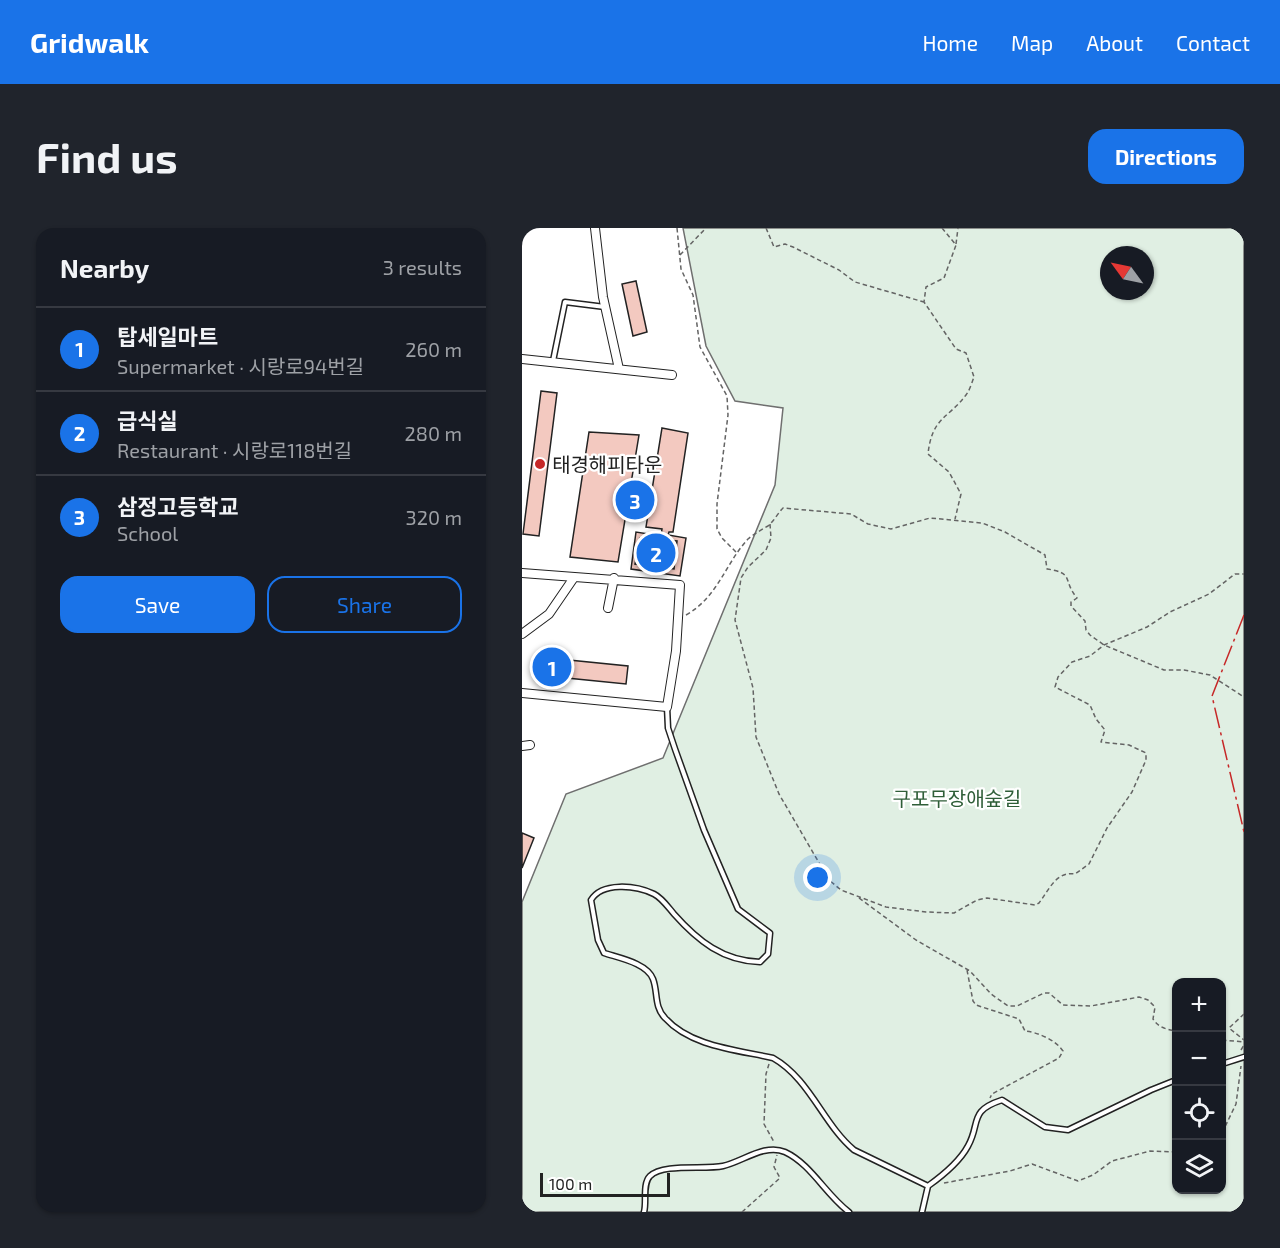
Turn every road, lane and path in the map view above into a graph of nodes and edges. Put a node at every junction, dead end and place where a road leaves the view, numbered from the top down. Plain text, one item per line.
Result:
1 (595, 228) edge
2 (677, 228) edge
3 (706, 228) edge
4 (766, 228) edge
5 (942, 228) edge
6 (958, 228) edge
7 (956, 245) junction
8 (679, 256) junction
9 (924, 302) junction
10 (606, 307) junction
11 (522, 359) edge
12 (552, 362) junction
13 (619, 369) junction
14 (672, 375) dead end
15 (955, 520) junction
16 (770, 524) junction
17 (738, 553) junction
18 (522, 573) edge
19 (1244, 574) edge
20 (614, 578) junction
21 (573, 579) junction
22 (608, 608) dead end
23 (679, 618) junction
24 (522, 633) edge
25 (1104, 645) junction
26 (522, 693) edge
27 (1244, 697) edge
28 (667, 707) junction
29 (856, 896) junction
30 (967, 969) junction
31 (1244, 1014) edge
32 (1172, 1030) edge
33 (1226, 1040) edge
34 (1244, 1042) edge
35 (1241, 1057) edge
36 (778, 1061) junction
37 (1226, 1062) edge
38 (1172, 1082) edge
39 (987, 1105) junction
40 (1226, 1125) edge
41 (777, 1150) junction
42 (1172, 1152) edge
43 (944, 1182) dead end
44 (928, 1186) junction
45 (644, 1212) edge
46 (742, 1212) edge
47 (849, 1212) edge
48 (922, 1212) edge

1 - 10 street
2 - 8 path
3 - 8 path
4 - 9 path
5 - 7 path
6 - 7 path
7 - 9 path
8 - 17 path
9 - 15 path
10 - 12 lane
10 - 13 street
11 - 12 street
12 - 13 street
13 - 14 street
15 - 16 path
15 - 25 path
16 - 17 path
16 - 29 path
17 - 23 path
18 - 21 street
19 - 25 path
20 - 21 street
20 - 22 street
20 - 23 street
21 - 24 street
23 - 28 street
25 - 27 path
25 - 29 path
26 - 28 street
28 - 36 lane
29 - 30 path
30 - 32 path
30 - 39 path
31 - 34 path
33 - 34 path
34 - 35 path
35 - 37 lane
35 - 40 path
36 - 41 path
36 - 44 lane
38 - 39 lane
39 - 44 lane
41 - 45 lane
41 - 46 path
41 - 47 lane
42 - 43 path
44 - 48 lane

